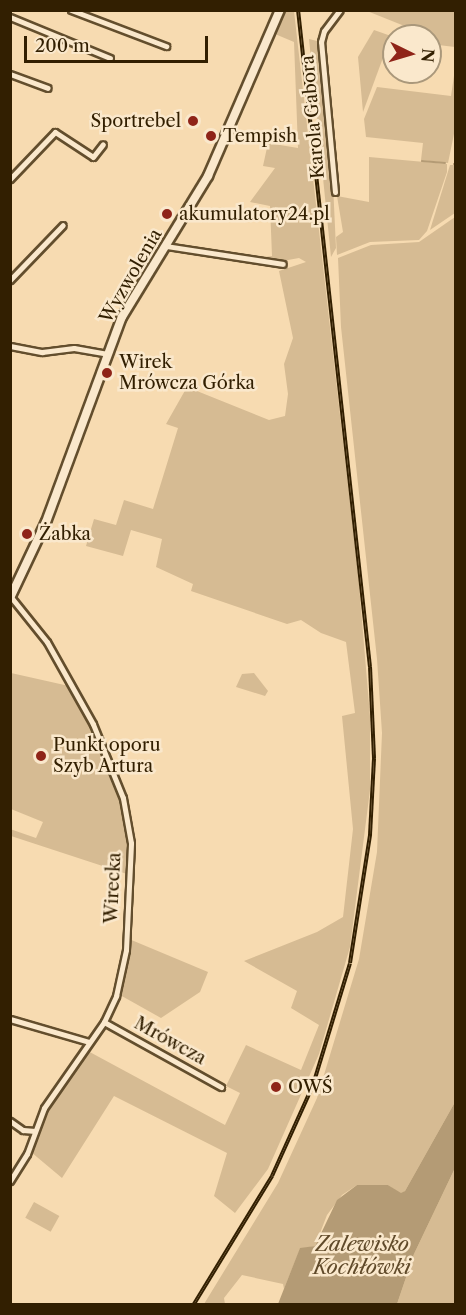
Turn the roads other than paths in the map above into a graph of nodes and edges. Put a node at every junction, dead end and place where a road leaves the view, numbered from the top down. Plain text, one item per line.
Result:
1 (71, 10) edge
2 (280, 10) edge
3 (340, 10) edge
4 (10, 17) edge
5 (166, 46) dead end
6 (110, 58) dead end
7 (10, 74) edge
8 (48, 88) dead end
9 (103, 144) dead end
10 (10, 179) edge
11 (335, 192) dead end
12 (63, 225) dead end
13 (166, 246) junction
14 (283, 264) dead end
15 (10, 280) edge
16 (10, 346) edge
17 (107, 354) junction
18 (10, 581) edge
19 (12, 595) edge
20 (10, 1019) edge
21 (104, 1022) junction
22 (89, 1042) junction
23 (221, 1087) dead end
24 (10, 1120) edge
25 (35, 1131) junction
26 (10, 1181) edge

1 - 5 street
2 - 13 street, Wyzwolenia
3 - 11 street, Karola Gabora
4 - 6 street
7 - 8 street
9 - 10 street
12 - 15 street
13 - 14 street
13 - 17 street, Wyzwolenia
16 - 17 street
17 - 19 street, Wyzwolenia
18 - 19 street, Wirecka
19 - 21 street, Wirecka
20 - 22 street
21 - 22 street, Wirecka
21 - 23 street, Mrówcza
22 - 25 street, Wirecka
24 - 25 street
25 - 26 street, Wirecka

